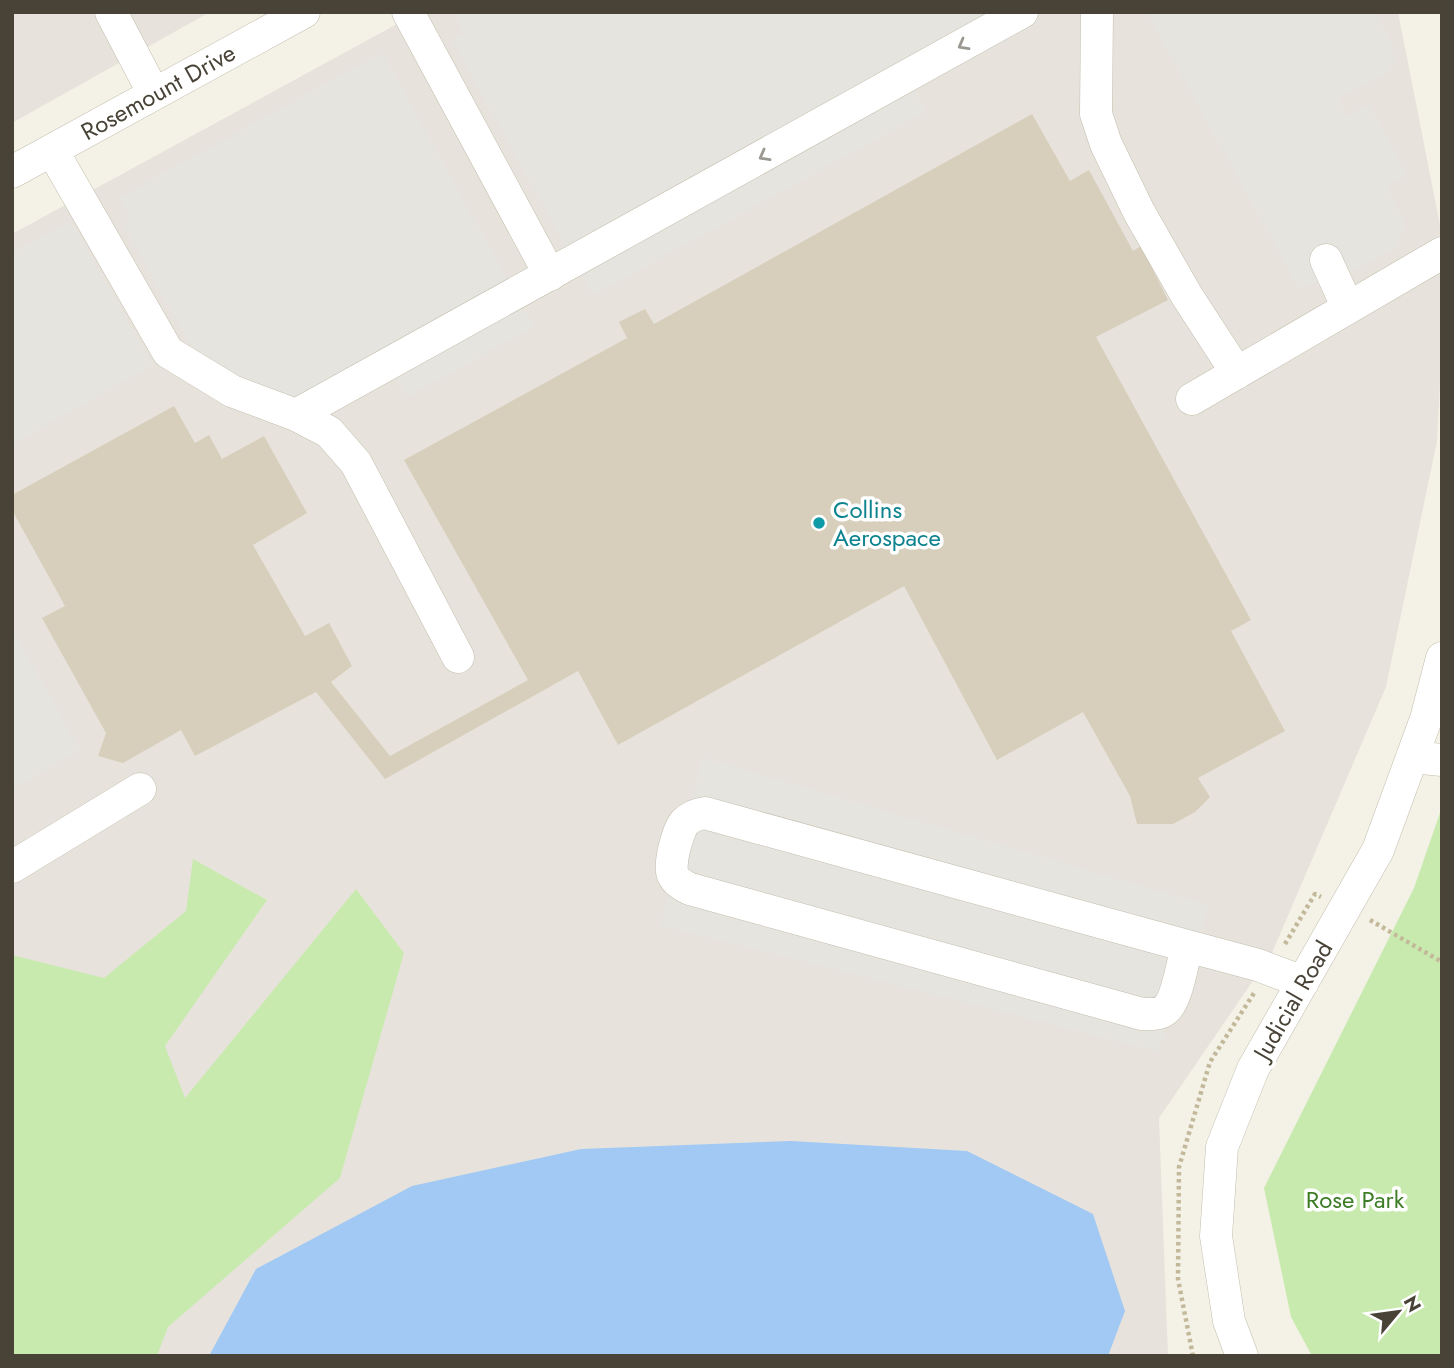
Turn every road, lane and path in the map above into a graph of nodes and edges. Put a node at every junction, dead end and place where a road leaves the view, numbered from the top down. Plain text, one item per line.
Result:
1 (111, 12) edge
2 (304, 12) edge
3 (408, 12) edge
4 (1022, 12) edge
5 (1097, 12) edge
6 (155, 94) junction
7 (52, 150) junction
8 (12, 172) edge
9 (1442, 253) edge
10 (1326, 260) dead end
11 (550, 275) junction
12 (1348, 308) junction
13 (1237, 373) junction
14 (1192, 399) dead end
15 (296, 415) junction
16 (458, 657) dead end
17 (1442, 658) edge
18 (1427, 758) edge
19 (140, 789) dead end
20 (12, 867) edge
21 (1187, 946) junction
22 (1303, 982) junction
23 (1242, 1356) edge

1 - 6 street
2 - 6 street, Rosemount Drive
3 - 11 street
4 -> 11 street
5 - 13 street
6 - 7 street, Rosemount Drive
7 - 8 street, Rosemount Drive
7 - 15 street
9 - 12 street
10 - 12 street
11 - 15 street
12 - 13 street
13 - 14 street
15 - 16 street
17 - 18 street, Judicial Road
18 - 22 street, Judicial Road
19 - 20 street
21 - 21 street
21 - 22 street
22 - 23 street, Judicial Road

